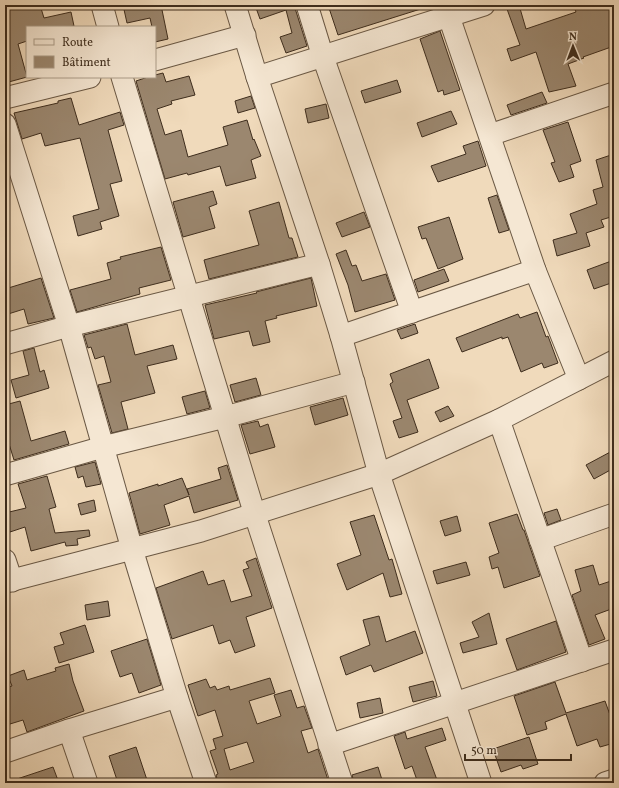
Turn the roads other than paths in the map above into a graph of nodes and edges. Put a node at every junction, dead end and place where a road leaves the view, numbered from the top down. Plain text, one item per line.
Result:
1 (102, 5) edge
2 (236, 5) edge
3 (307, 5) edge
4 (484, 5) edge
5 (447, 11) edge
6 (108, 26) edge
7 (245, 36) junction
8 (323, 57) junction
9 (156, 60) edge
10 (257, 77) junction
11 (86, 78) edge
12 (122, 78) edge
13 (614, 93) edge
14 (5, 98) edge
15 (5, 124) edge
16 (490, 135) junction
17 (319, 264) junction
18 (536, 270) junction
19 (188, 297) junction
20 (412, 312) junction
21 (69, 326) junction
22 (341, 336) junction
23 (5, 344) edge
24 (614, 361) edge
25 (579, 379) junction
26 (354, 382) junction
27 (225, 417) junction
28 (499, 420) junction
29 (103, 447) junction
30 (379, 474) junction
31 (5, 475) edge
32 (614, 514) edge
33 (255, 515) junction
34 (540, 540) junction
35 (132, 549) junction
36 (5, 560) edge
37 (8, 582) edge
38 (614, 650) edge
39 (582, 661) junction
40 (177, 697) junction
41 (454, 703) junction
42 (69, 730) junction
43 (329, 745) junction
44 (5, 752) edge
45 (614, 780) edge
46 (87, 783) edge
47 (206, 783) edge
48 (342, 783) edge
49 (481, 783) edge
50 (605, 783) edge

1 - 6 street
2 - 7 street
3 - 8 street
4 - 5 street
5 - 8 street
5 - 16 street
7 - 9 street
7 - 10 street
8 - 10 street
8 - 20 street
10 - 17 street
11 - 14 street
12 - 19 street
13 - 16 street
15 - 21 street
16 - 18 street
17 - 19 street
17 - 22 street
18 - 20 street
18 - 25 street
19 - 21 street
19 - 27 street
20 - 22 street
21 - 23 street
21 - 29 street
22 - 26 street
24 - 25 street
25 - 28 street
26 - 27 street
26 - 30 street
27 - 29 street
27 - 33 street
28 - 30 street
28 - 34 street
29 - 31 street
29 - 35 street
30 - 33 street
30 - 41 street
32 - 34 street
33 - 35 street
33 - 43 street
34 - 39 street
35 - 37 street
35 - 40 street
36 - 37 street
38 - 39 street
39 - 41 street
40 - 42 street
40 - 47 street
41 - 43 street
41 - 49 street
42 - 44 street
42 - 46 street
43 - 48 street
45 - 50 street

